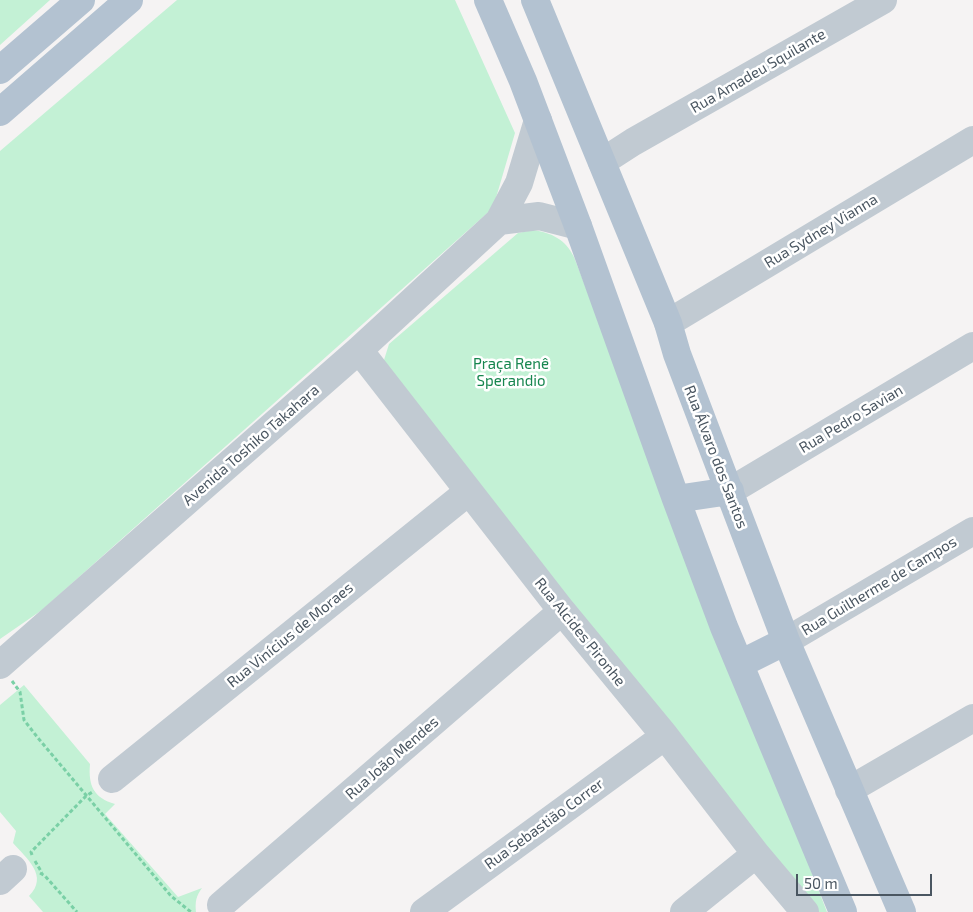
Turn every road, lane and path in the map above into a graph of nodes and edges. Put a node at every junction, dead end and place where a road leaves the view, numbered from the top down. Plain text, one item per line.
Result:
1 (81, 0) edge
2 (129, 0) edge
3 (488, 0) edge
4 (882, 0) edge
5 (542, 3) edge
6 (0, 70) edge
7 (0, 112) edge
8 (538, 120) junction
9 (973, 140) edge
10 (602, 162) junction
11 (499, 221) junction
12 (578, 226) junction
13 (668, 323) junction
14 (973, 346) edge
15 (358, 350) junction
16 (730, 491) junction
17 (468, 492) junction
18 (676, 499) junction
19 (973, 531) edge
20 (562, 611) junction
21 (786, 642) junction
22 (740, 664) junction
23 (0, 665) edge
24 (973, 718) edge
25 (665, 736) junction
26 (112, 779) joint
27 (849, 790) junction
28 (86, 796) junction
29 (756, 854) junction
30 (42, 874) junction
31 (6, 875) edge
32 (221, 905) dead end
33 (77, 912) edge
34 (191, 912) edge
35 (424, 912) edge
36 (684, 912) edge
37 (805, 912) edge
38 (843, 912) edge
39 (902, 912) edge

1 - 6 main road
2 - 7 main road
3 - 8 main road
4 - 10 street, Rua Amadeu Squilante
5 - 10 main road, Rua Álvaro dos Santos
8 - 11 street, Avenida Toshiko Takahara
8 - 12 main road
9 - 13 street, Rua Sydney Vianna
10 - 13 main road, Rua Álvaro dos Santos
11 - 12 street
11 - 15 street, Avenida Toshiko Takahara
12 - 18 main road
13 - 16 main road, Rua Álvaro dos Santos
14 - 16 street, Rua Pedro Savian
15 - 17 street, Rua Alcides Pironhe
15 - 23 street, Avenida Toshiko Takahara
16 - 18 main road
16 - 21 main road, Rua Álvaro dos Santos
17 - 20 street, Rua Alcides Pironhe
17 - 26 street, Rua Vinícius de Moraes
18 - 22 main road
19 - 21 street, Rua Guilherme de Campos
20 - 25 street, Rua Alcides Pironhe
20 - 32 street, Rua João Mendes
21 - 22 main road
21 - 27 main road, Rua Álvaro dos Santos
22 - 38 main road
23 - 28 path
24 - 27 street
25 - 29 street, Rua Alcides Pironhe
25 - 35 street, Rua Sebastião Correr
26 - 28 path
27 - 39 main road, Rua Álvaro dos Santos
28 - 30 path
28 - 34 path
29 - 36 street
29 - 37 street, Rua Alcides Pironhe
30 - 31 path
30 - 33 path

